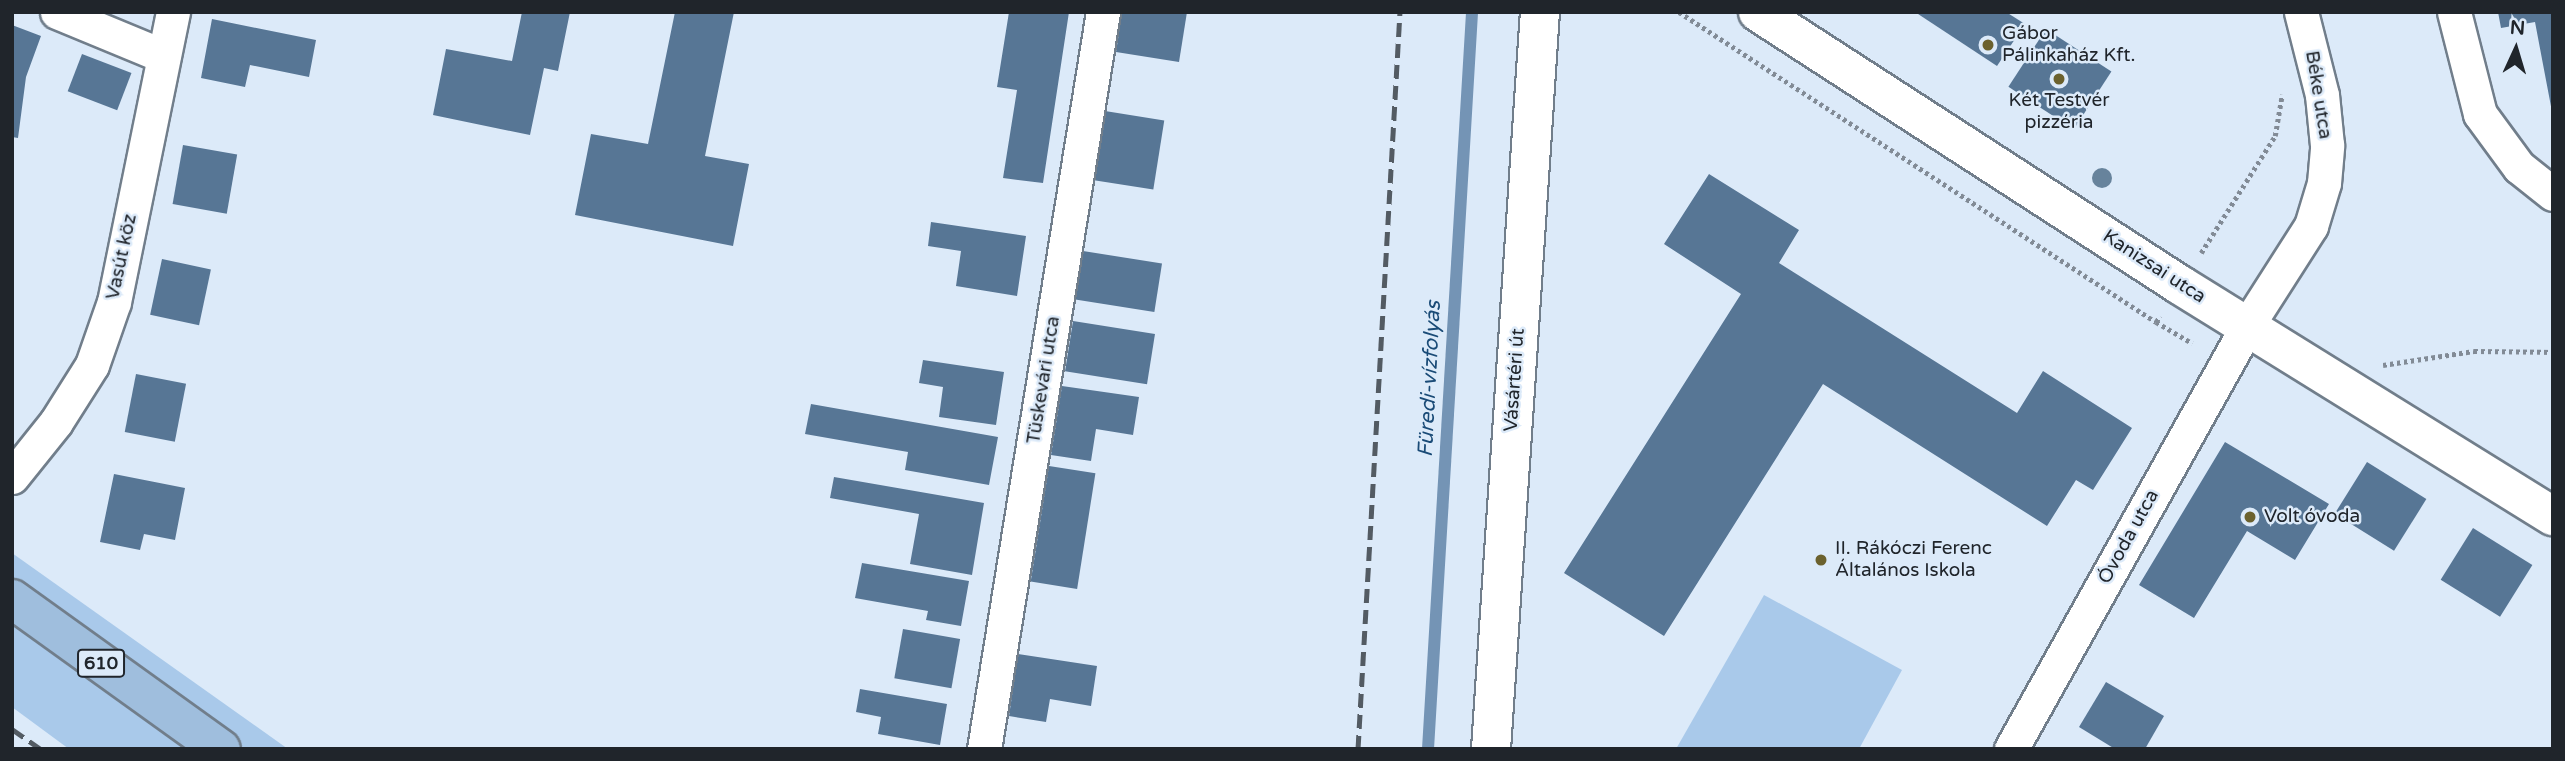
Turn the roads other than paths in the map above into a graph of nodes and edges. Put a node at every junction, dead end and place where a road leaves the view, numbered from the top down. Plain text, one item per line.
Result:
1 (57, 12) edge
2 (173, 12) edge
3 (1103, 12) edge
4 (1540, 12) edge
5 (1758, 12) edge
6 (2301, 12) edge
7 (2454, 12) edge
8 (163, 55) junction
9 (2553, 194) edge
10 (2247, 326) junction
11 (12, 477) edge
12 (2553, 516) edge
13 (12, 600) edge
14 (220, 749) edge
15 (984, 749) edge
16 (1491, 749) edge
17 (2011, 749) edge

1 - 8 street
2 - 8 street, Vasút köz
3 - 15 street, Tüskevári utca
4 - 16 street, Vásártéri út
5 - 10 street, Kanizsai utca
6 - 10 street, Béke utca
7 - 9 street
8 - 11 street, Vasút köz
10 - 12 street, Kanizsai utca
10 - 17 street, Óvoda utca
13 - 14 main road, 610

